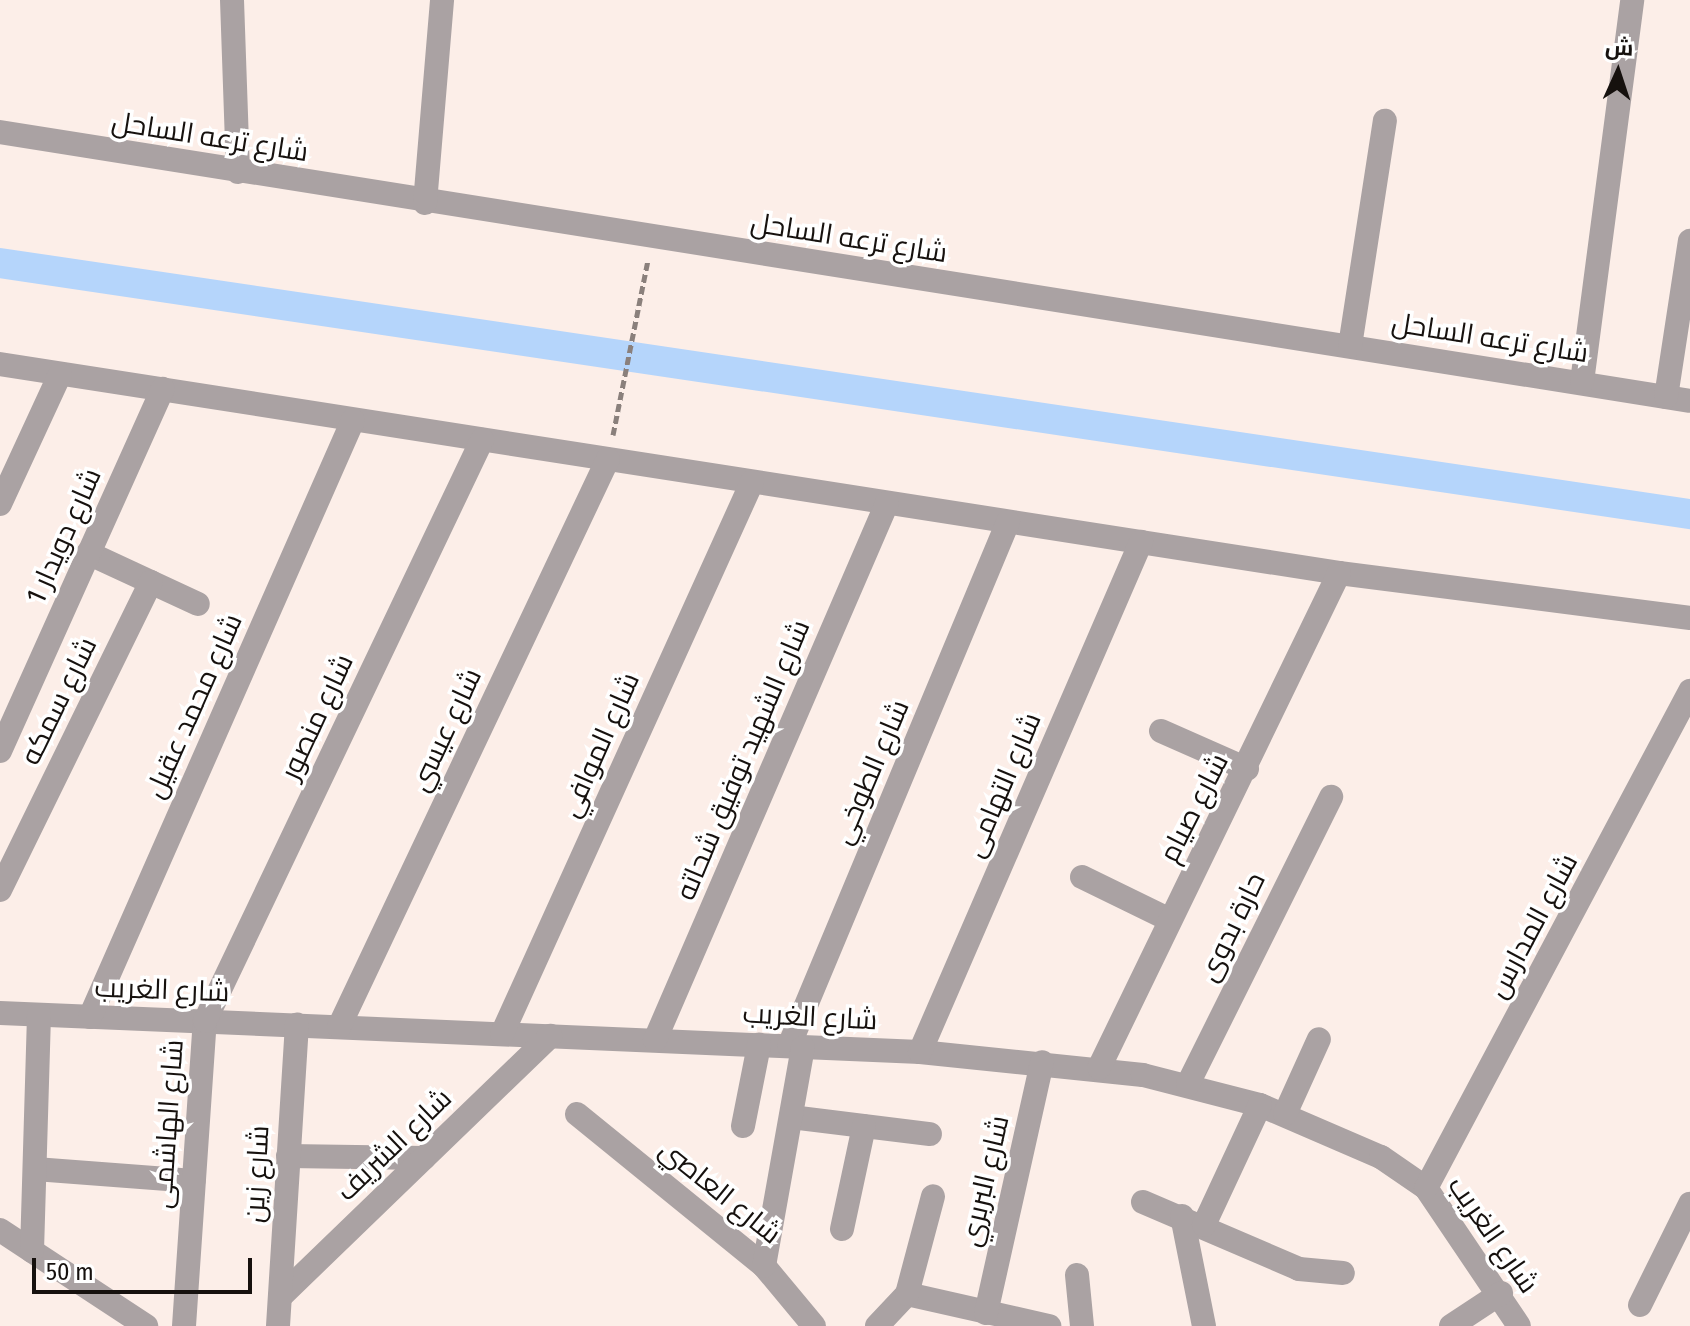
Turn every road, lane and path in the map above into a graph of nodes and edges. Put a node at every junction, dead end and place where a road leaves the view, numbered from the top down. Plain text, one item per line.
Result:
1 (232, 0) edge
2 (442, 0) edge
3 (1632, 0) edge
4 (1385, 121) dead end
5 (0, 132) edge
6 (238, 172) junction
7 (425, 203) junction
8 (652, 238) junction
9 (1690, 241) edge
10 (1350, 346) junction
11 (0, 364) edge
12 (60, 374) junction
13 (1582, 382) junction
14 (163, 389) junction
15 (1678, 399) edge
16 (617, 414) dead end
17 (353, 420) junction
18 (482, 440) junction
19 (608, 459) junction
20 (752, 482) junction
21 (887, 503) junction
22 (0, 504) edge
23 (1008, 522) junction
24 (1141, 542) junction
25 (88, 553) junction
26 (1339, 573) junction
27 (151, 582) junction
28 (198, 604) dead end
29 (1690, 618) edge
30 (1690, 691) edge
31 (1161, 731) dead end
32 (0, 751) edge
33 (1247, 769) junction
34 (1331, 797) dead end
35 (1082, 877) dead end
36 (0, 890) edge
37 (1170, 920) junction
38 (0, 1013) edge
39 (39, 1015) junction
40 (90, 1017) junction
41 (205, 1021) junction
42 (297, 1025) junction
43 (339, 1027) junction
44 (502, 1034) junction
45 (550, 1036) junction
46 (1319, 1039) dead end
47 (655, 1040) junction
48 (759, 1045) junction
49 (796, 1046) junction
50 (920, 1052) junction
51 (1042, 1062) junction
52 (1099, 1068) junction
53 (1188, 1084) junction
54 (1260, 1105) junction
55 (577, 1114) dead end
56 (1285, 1114) junction
57 (791, 1117) junction
58 (743, 1126) dead end
59 (864, 1126) junction
60 (930, 1134) dead end
61 (288, 1156) junction
62 (424, 1158) junction
63 (35, 1169) junction
64 (194, 1181) junction
65 (1426, 1188) junction
66 (933, 1196) dead end
67 (1143, 1202) dead end
68 (1690, 1204) edge
69 (1193, 1220) junction
70 (842, 1229) dead end
71 (0, 1230) edge
72 (1680, 1250) edge
73 (32, 1251) junction
74 (764, 1266) junction
75 (1343, 1273) dead end
76 (1077, 1275) dead end
77 (1501, 1293) junction
78 (907, 1294) junction
79 (280, 1297) junction
80 (1640, 1305) dead end
81 (986, 1313) junction
82 (146, 1326) edge
83 (184, 1326) edge
84 (278, 1326) edge
85 (814, 1326) edge
86 (877, 1326) edge
87 (1049, 1326) edge
88 (1082, 1326) edge
89 (1204, 1326) edge
90 (1451, 1326) edge
91 (1519, 1326) edge

1 - 6 street
2 - 7 street
3 - 13 street
4 - 10 street
5 - 6 street, شارع ترعه الساحل
6 - 7 street, شارع ترعه الساحل
7 - 8 street, شارع ترعه الساحل
8 - 10 street, شارع ترعه الساحل
8 - 16 path
9 - 15 street
10 - 13 street, شارع ترعه الساحل
11 - 12 street
12 - 14 street
12 - 22 street
13 - 15 street, شارع ترعه الساحل
14 - 17 street
14 - 25 street, شارع دويدار 1
17 - 18 street
17 - 40 street, شارع محمد عقيل
18 - 19 street
18 - 41 street, شارع منصور
19 - 20 street
19 - 43 street, شارع عيسي
20 - 21 street
20 - 44 street, شارع الموافي
21 - 23 street
21 - 47 street, شارع الشهيد توفيق شحاته
23 - 24 street
23 - 49 street, شارع الطوخي
24 - 26 street
24 - 50 street, شارع التهامى
25 - 27 street
25 - 32 street, شارع دويدار 1
26 - 29 street
26 - 33 street, شارع صيام
27 - 28 street
27 - 36 street, شارع سمكه
30 - 65 street, شارع المدارس
31 - 33 street
33 - 37 street, شارع صيام
34 - 53 street, حارة بدوى
35 - 37 street
37 - 52 street, شارع صيام
38 - 39 street, شارع الغريب
39 - 40 street, شارع الغريب
39 - 63 street
40 - 41 street, شارع الغريب
41 - 42 street, شارع الغريب
41 - 64 street, شارع الهاشمى
42 - 43 street, شارع الغريب
42 - 61 street, شارع زين
43 - 44 street, شارع الغريب
44 - 45 street, شارع الغريب
45 - 47 street, شارع الغريب
45 - 62 street, شارع الشريف
46 - 56 street
47 - 48 street, شارع الغريب
48 - 49 street, شارع الغريب
48 - 58 street
49 - 50 street, شارع الغريب
49 - 57 street, شارع الطوخي
50 - 51 street, شارع الغريب
51 - 52 street, شارع الغريب
51 - 81 street, شارع البربري
52 - 53 street, شارع الغريب
53 - 54 street, شارع الغريب
54 - 56 street, شارع الغريب
54 - 69 street
55 - 74 street, شارع العاصي
56 - 65 street, شارع الغريب
57 - 59 street
57 - 74 street, شارع الطوخي
59 - 60 street
59 - 70 street
61 - 62 street
61 - 79 street, شارع زين
62 - 79 street, شارع الشريف
63 - 64 street
63 - 73 street
64 - 83 street, شارع الهاشمى
65 - 77 street, شارع الغريب
66 - 78 street
67 - 69 street
68 - 72 street
69 - 75 street
69 - 89 street
71 - 73 street
72 - 80 street
73 - 82 street
74 - 85 street, شارع العاصي
76 - 88 street
77 - 90 street
77 - 91 street, شارع الغريب
78 - 81 street
78 - 86 street
79 - 84 street, شارع زين
81 - 87 street

